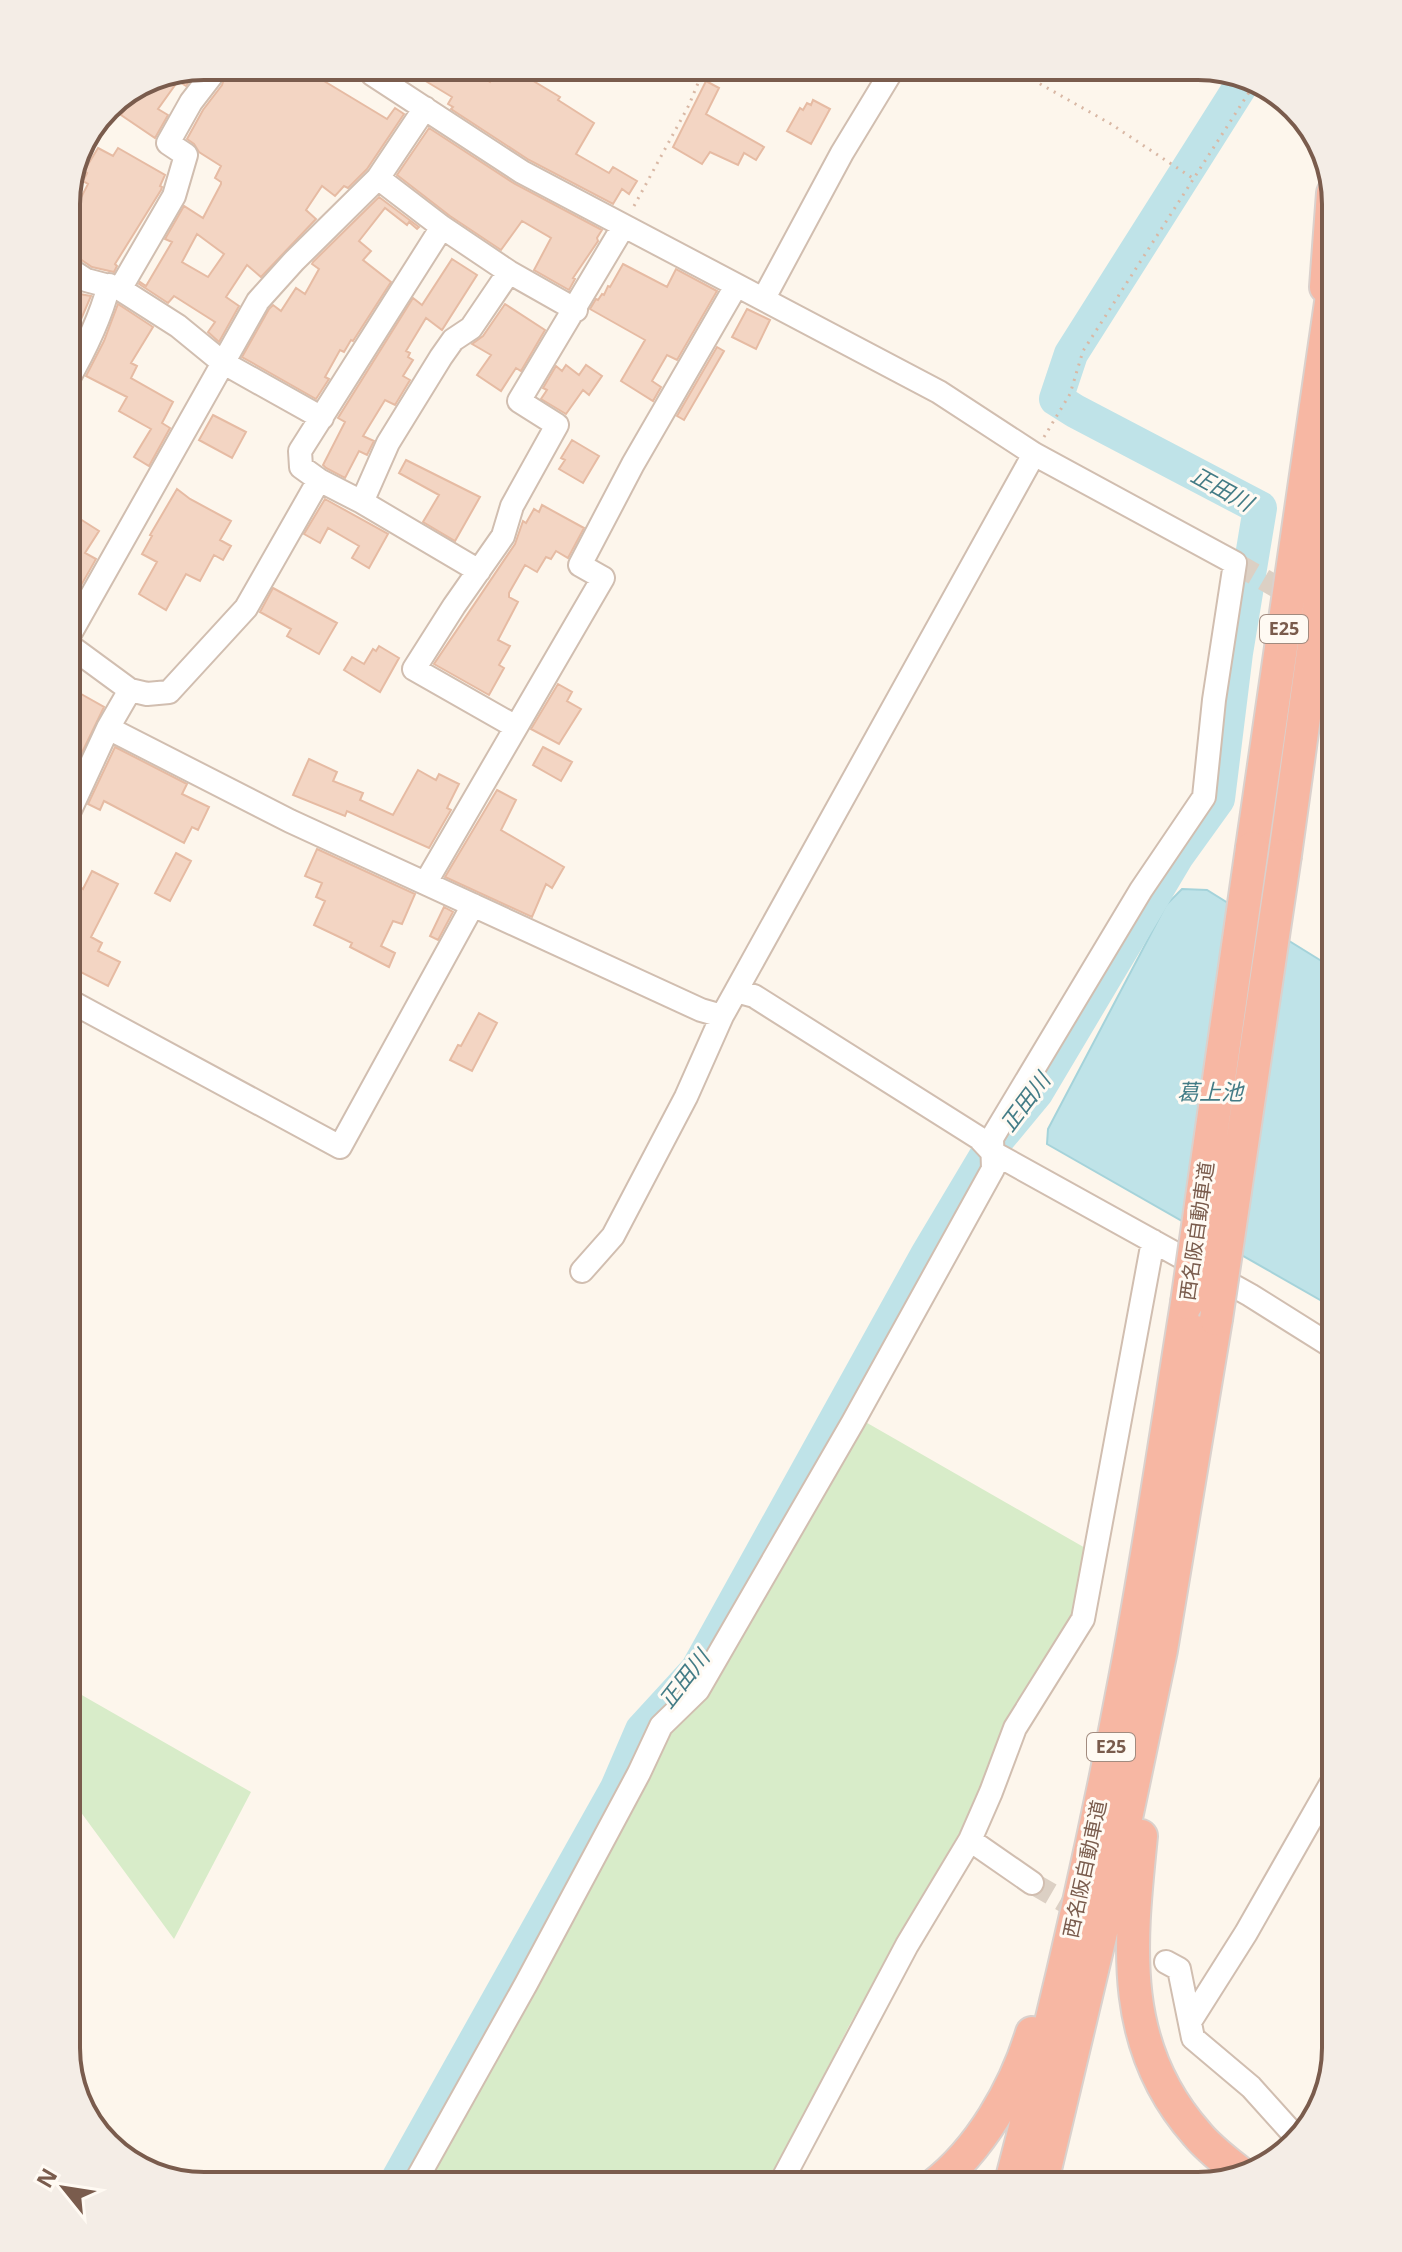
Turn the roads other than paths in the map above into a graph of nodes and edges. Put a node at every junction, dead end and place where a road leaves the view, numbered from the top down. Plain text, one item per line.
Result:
1 (208, 80) edge
2 (381, 80) edge
3 (886, 80) edge
4 (425, 108) junction
5 (378, 178) junction
6 (442, 227) junction
7 (623, 227) junction
8 (509, 272) junction
9 (80, 276) edge
10 (736, 286) junction
11 (115, 287) junction
12 (764, 298) junction
13 (576, 310) junction
14 (1322, 333) edge
15 (80, 359) edge
16 (222, 362) junction
17 (1322, 367) edge
18 (1316, 410) junction
19 (322, 418) junction
20 (1034, 454) junction
21 (319, 480) junction
22 (362, 502) junction
23 (479, 571) junction
24 (1322, 587) edge
25 (80, 617) edge
26 (80, 652) edge
27 (130, 690) junction
28 (516, 727) junction
29 (108, 728) junction
30 (80, 789) edge
31 (426, 882) junction
32 (473, 905) junction
33 (736, 991) junction
34 (80, 1007) edge
35 (722, 1016) junction
36 (992, 1152) junction
37 (1153, 1241) junction
38 (582, 1271) dead end
39 (1322, 1340) edge
40 (1161, 1650) junction
41 (1125, 1679) junction
42 (1322, 1800) edge
43 (970, 1840) junction
44 (1032, 1883) tunnel mouth
45 (1166, 1962) dead end
46 (1191, 2020) junction
47 (1290, 2131) edge
48 (1233, 2167) edge
49 (421, 2172) edge
50 (786, 2172) edge
51 (947, 2172) edge
52 (1014, 2172) edge
53 (1044, 2172) edge

1 - 11 street
2 - 4 street
3 - 12 street
4 - 5 street
4 - 7 street
5 - 6 street
5 - 16 street
6 - 8 street
6 - 19 street
7 - 10 street
7 - 13 street
8 - 13 street
8 - 22 street
9 - 11 street
10 - 12 street
10 - 28 street
11 - 15 street
11 - 16 street
12 - 20 street
13 - 23 street
14 - 18 highway
16 - 19 street
16 - 25 street
17 - 18 highway, 西名阪自動車道 / E25
18 - 41 highway, 西名阪自動車道 / E25, bridge
19 - 21 street
20 - 33 street
20 - 36 street
21 - 22 street
21 - 27 street
22 - 23 street
23 - 28 street
24 - 40 highway, 西名阪自動車道 / E25, bridge
26 - 27 street
27 - 29 street
28 - 31 street
29 - 30 street
29 - 31 street
31 - 32 street
32 - 34 street
32 - 35 street
33 - 35 street
33 - 36 street
35 - 38 street
36 - 37 street
36 - 49 street
37 - 39 street
37 - 43 street
40 - 48 highway
40 - 53 highway, 西名阪自動車道 / E25
41 - 51 highway
41 - 52 highway, 西名阪自動車道 / E25
42 - 46 street
43 - 44 street
43 - 50 street
45 - 46 street
46 - 47 street

